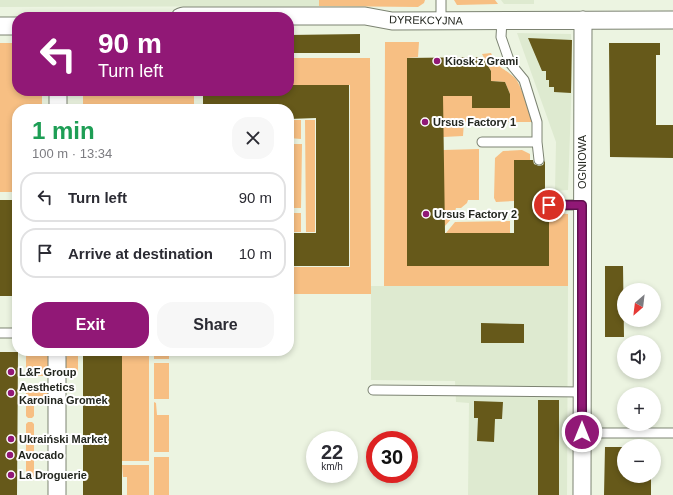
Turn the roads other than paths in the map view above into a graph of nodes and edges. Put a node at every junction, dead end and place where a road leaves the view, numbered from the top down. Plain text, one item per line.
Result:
1 (441, 0) edge
2 (294, 16) edge
3 (441, 20) junction
4 (502, 20) junction
5 (583, 20) junction
6 (673, 20) edge
7 (0, 26) edge
8 (12, 26) edge
9 (482, 142) dead end
10 (538, 142) junction
11 (539, 160) dead end
12 (549, 205) dead end
13 (582, 205) junction
14 (0, 333) edge
15 (12, 333) edge
16 (57, 356) edge
17 (373, 390) dead end
18 (582, 392) junction
19 (582, 432) junction
20 (673, 433) edge
21 (57, 495) edge
22 (582, 495) edge

1 - 3 lane
2 - 3 street, DYREKCYJNA
3 - 4 street, DYREKCYJNA
4 - 5 street, DYREKCYJNA
4 - 10 lane
5 - 6 street, DYREKCYJNA
5 - 13 street, OGNIOWA
7 - 8 street
9 - 10 lane
10 - 11 lane
12 - 13 lane
13 - 18 street, OGNIOWA
14 - 15 lane
16 - 21 street
17 - 18 lane
18 - 19 street, OGNIOWA
19 - 20 lane
19 - 22 street, OGNIOWA

